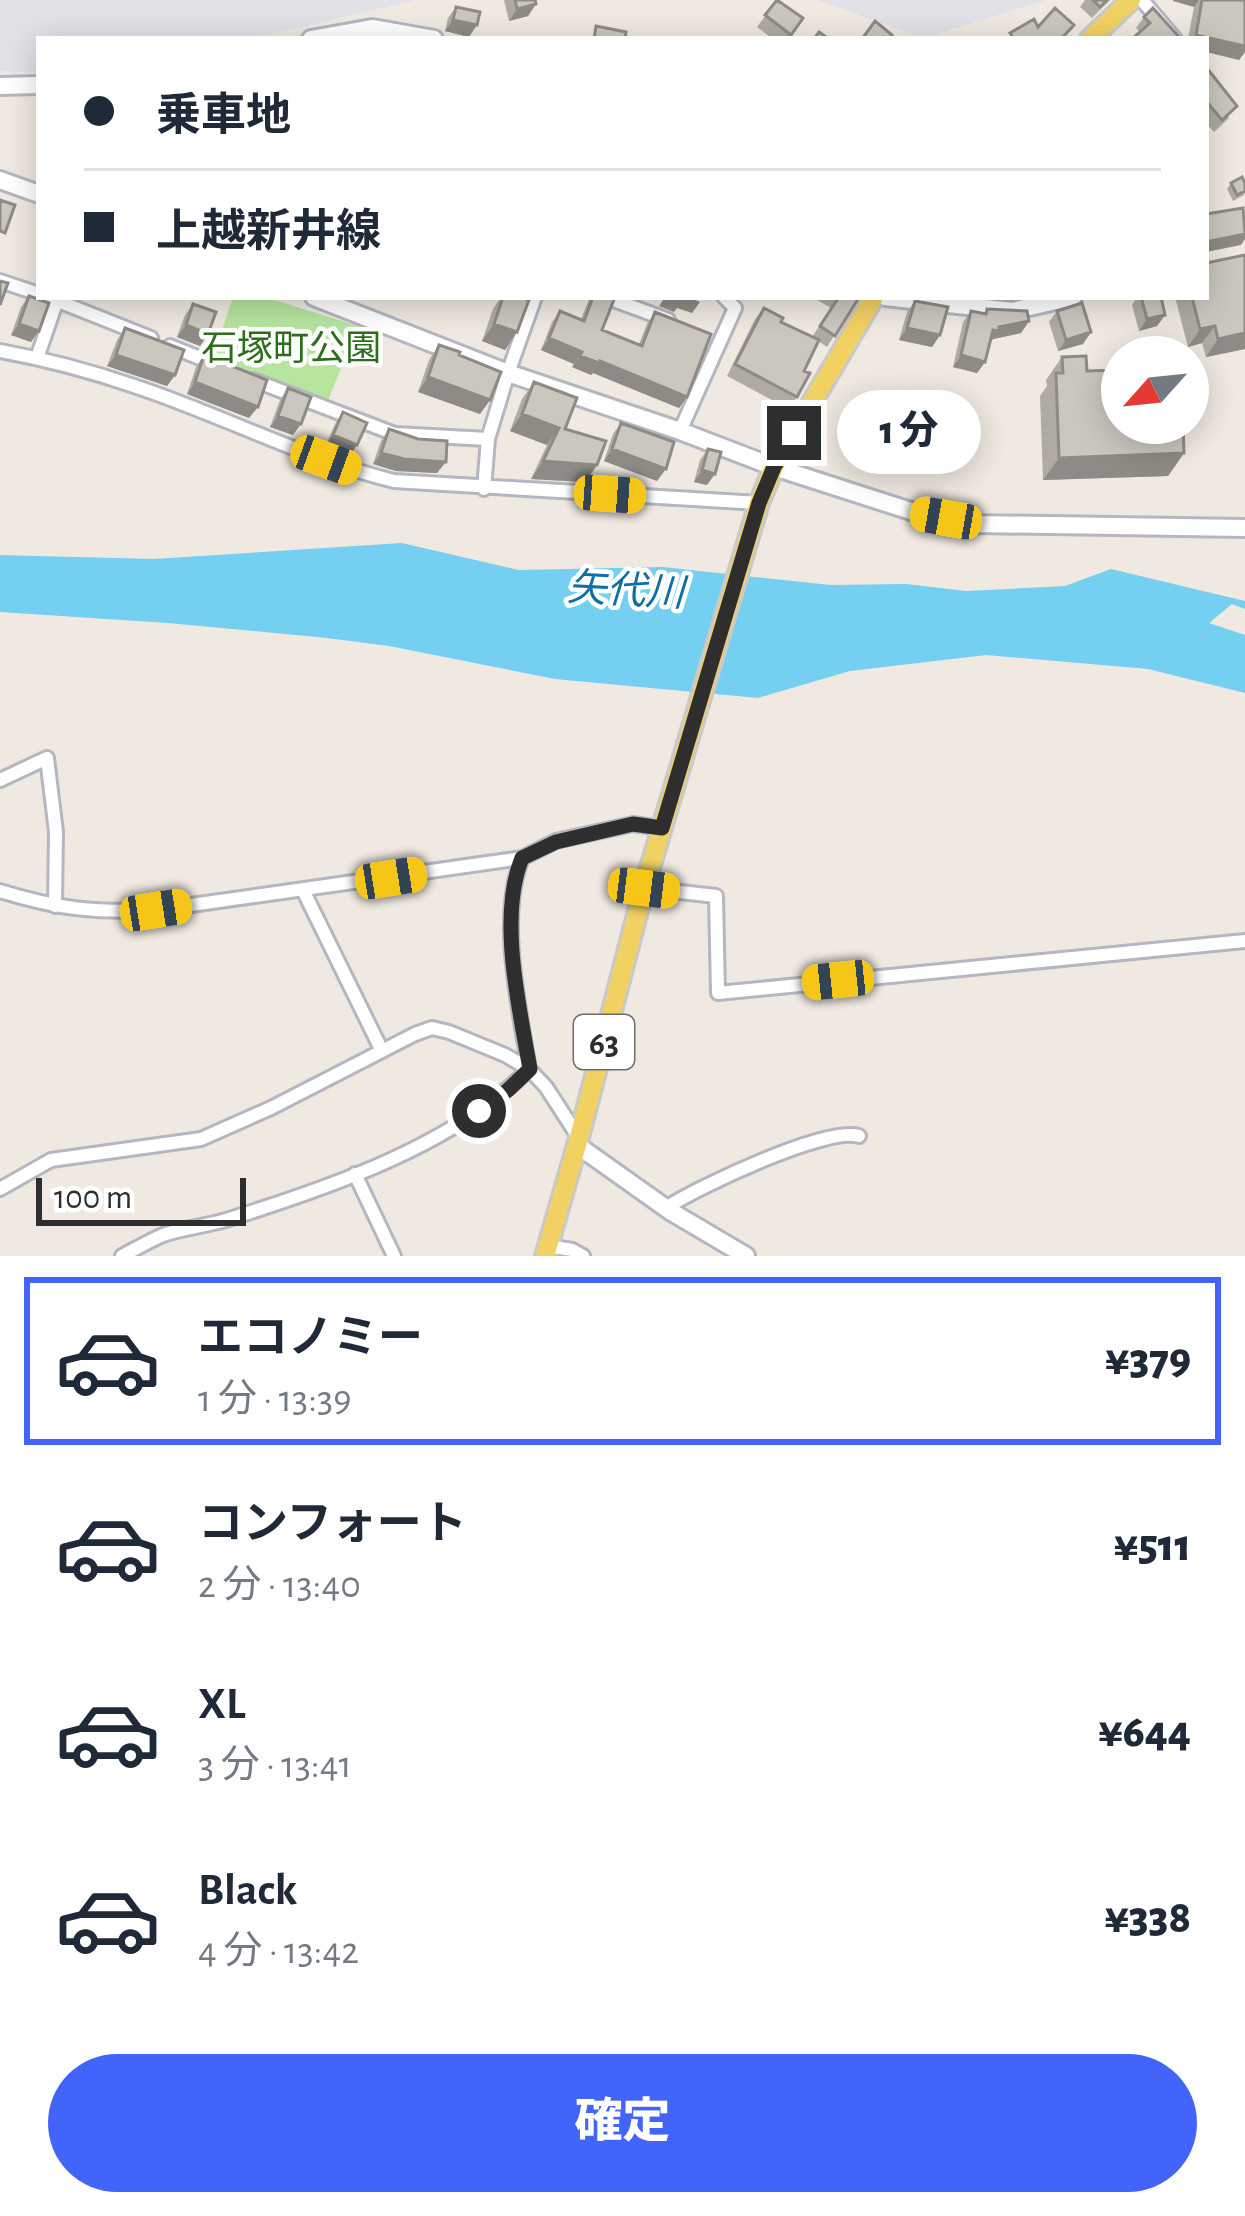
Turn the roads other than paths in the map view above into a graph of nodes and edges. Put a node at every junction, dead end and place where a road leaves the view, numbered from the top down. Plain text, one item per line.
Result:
1 (1130, 0) edge
2 (1142, 0) edge
3 (1093, 36) edge
4 (1172, 36) edge
5 (36, 85) edge
6 (0, 86) edge
7 (0, 180) edge
8 (36, 193) edge
9 (0, 280) edge
10 (36, 293) edge
11 (53, 300) edge
12 (59, 300) edge
13 (322, 300) edge
14 (534, 300) edge
15 (614, 300) edge
16 (727, 300) edge
17 (872, 300) edge
18 (912, 300) edge
19 (1060, 300) edge
20 (681, 326) edge
21 (700, 333) edge
22 (719, 340) junction
23 (0, 351) edge
24 (38, 358) junction
25 (508, 373) junction
26 (680, 431) junction
27 (488, 439) junction
28 (774, 467) junction
29 (484, 489) junction
30 (757, 510) junction
31 (1245, 528) edge
32 (0, 781) edge
33 (662, 828) junction
34 (522, 858) junction
35 (644, 888) junction
36 (303, 890) junction
37 (0, 891) edge
38 (55, 906) junction
39 (1245, 941) edge
40 (382, 1051) junction
41 (530, 1069) junction
42 (859, 1136) dead end
43 (578, 1142) junction
44 (355, 1174) junction
45 (0, 1189) edge
46 (666, 1208) junction
47 (547, 1251) edge
48 (122, 1256) edge
49 (394, 1256) edge
50 (583, 1256) edge
51 (746, 1256) edge

1 - 3 main road
2 - 4 street
5 - 6 street
7 - 8 street
9 - 10 street
11 - 24 street
12 - 27 street
13 - 25 street
14 - 25 street
15 - 20 street
16 - 22 street
17 - 28 main road, 63
18 - 19 street
21 - 22 street
22 - 26 street
23 - 24 street
24 - 29 street
25 - 26 street
25 - 27 street
26 - 28 street
27 - 29 street
28 - 30 main road, 63
28 - 31 street
29 - 30 street
30 - 33 main road, 63
32 - 38 street
33 - 34 street
33 - 35 main road, 63
34 - 36 street
34 - 41 street
35 - 39 street
35 - 43 main road, 63
36 - 38 street
36 - 40 street
37 - 38 street
40 - 41 street
40 - 45 street
41 - 43 street
41 - 44 street
42 - 46 street
43 - 46 street
43 - 47 main road, 63
44 - 48 street
44 - 49 street
46 - 51 street
47 - 50 street

